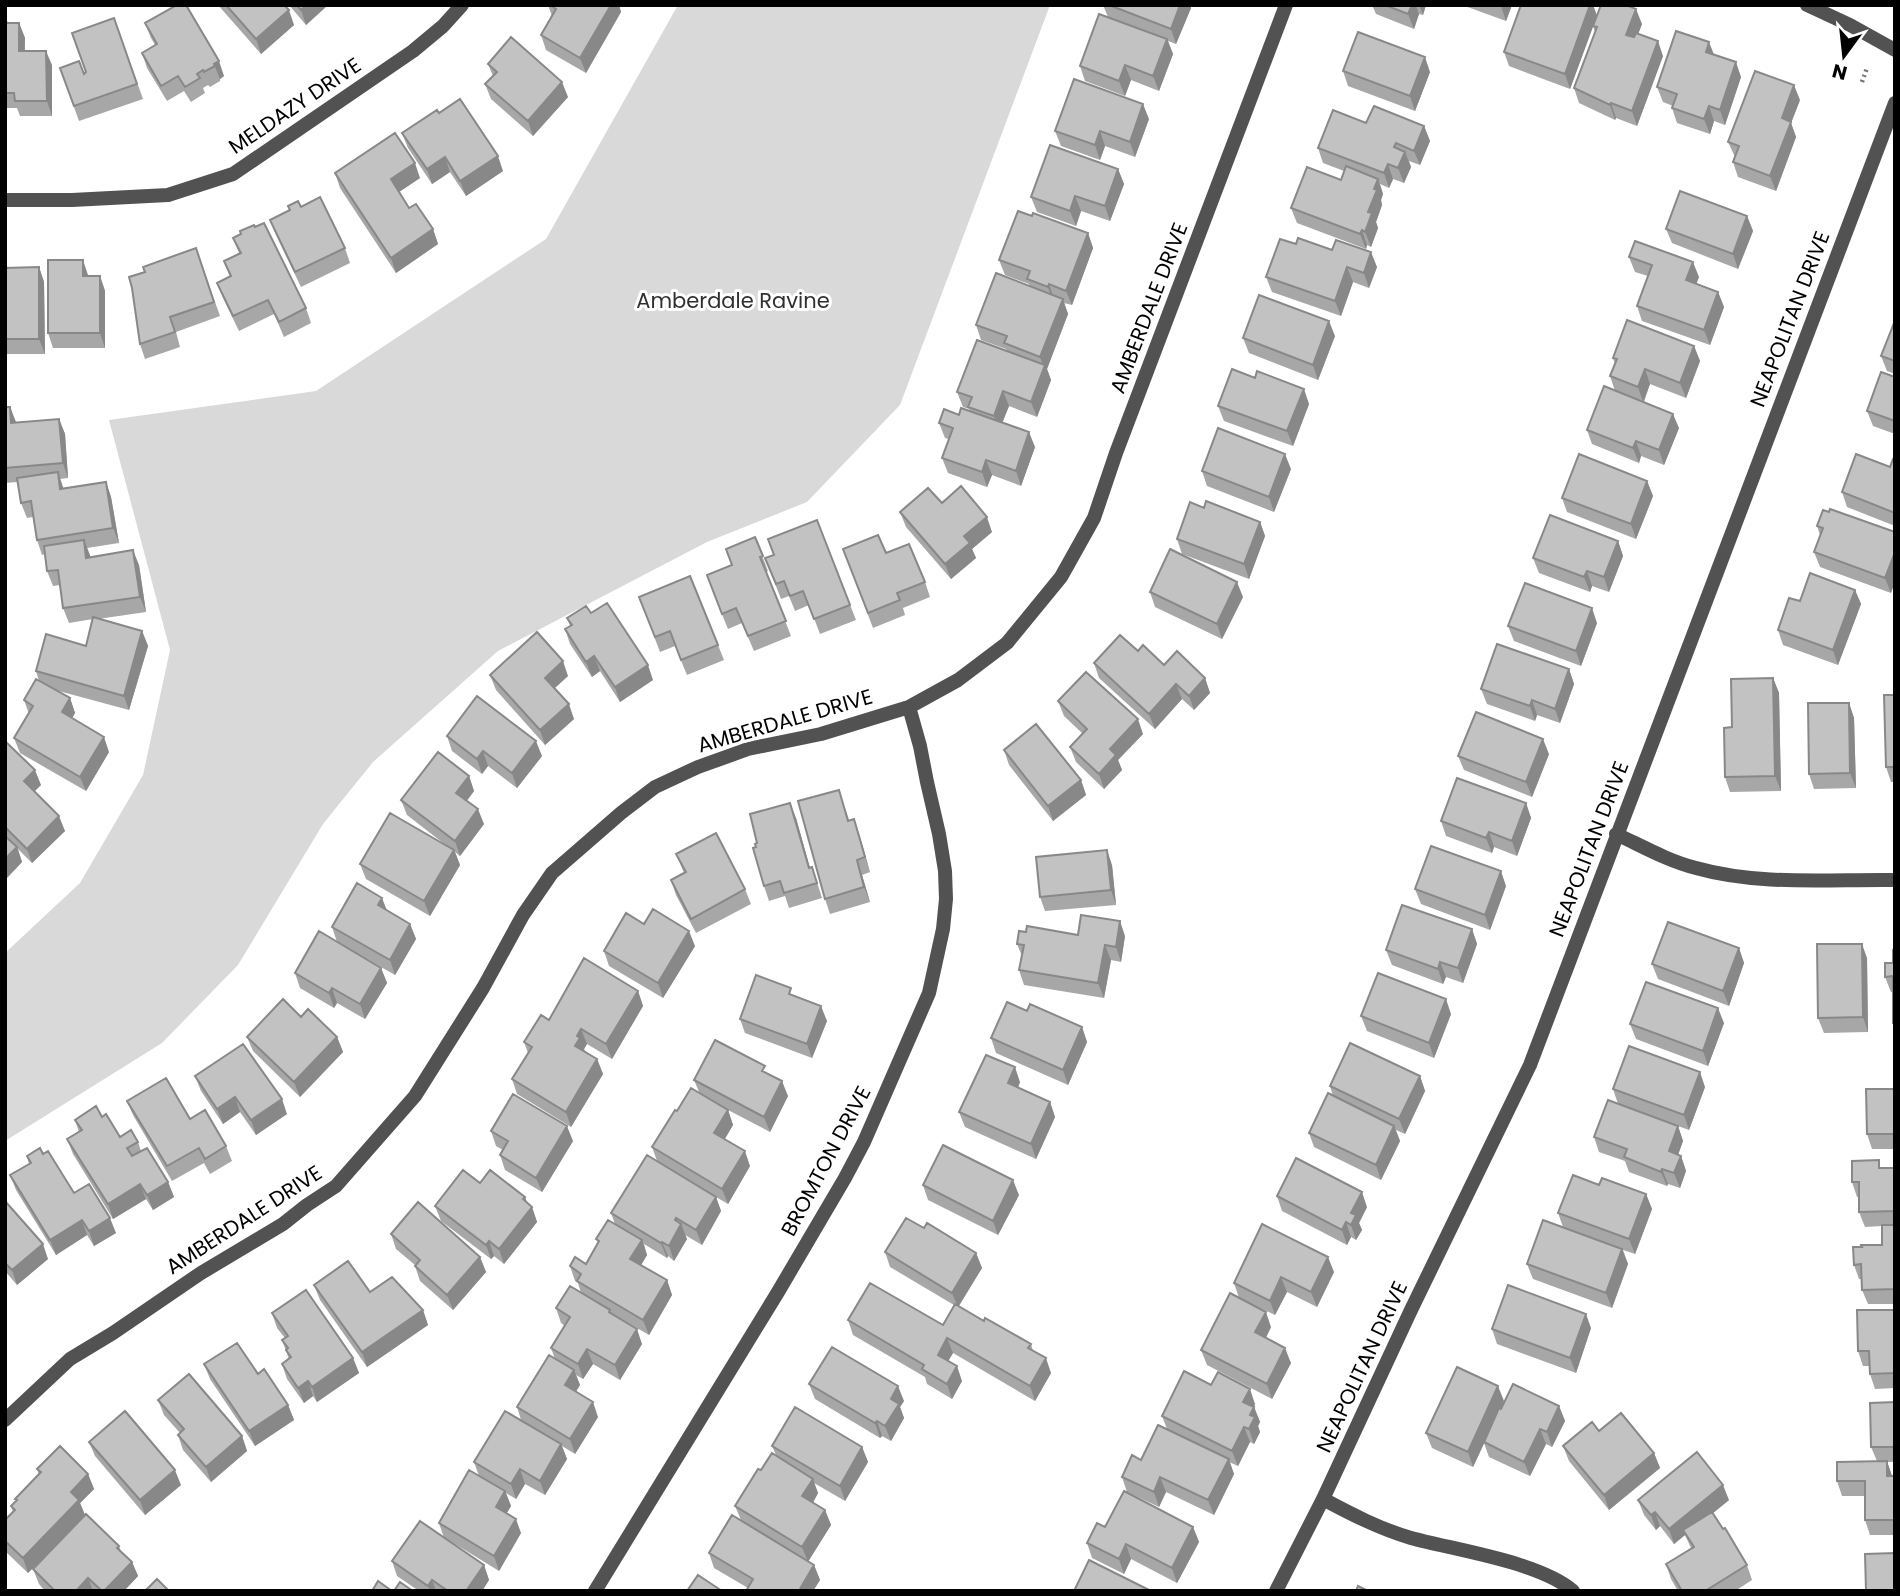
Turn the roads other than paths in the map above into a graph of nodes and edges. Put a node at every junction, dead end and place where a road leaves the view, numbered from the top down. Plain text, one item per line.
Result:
1 (462, 5) edge
2 (1286, 5) edge
3 (1807, 5) edge
4 (1895, 50) edge
5 (1895, 103) edge
6 (5, 200) edge
7 (909, 707) junction
8 (1616, 834) junction
9 (1895, 880) edge
10 (5, 1420) edge
11 (1323, 1499) junction
12 (595, 1591) edge
13 (1276, 1591) edge
14 (1573, 1591) edge

1 - 6 street, MELDAZY DRIVE
2 - 7 street, AMBERDALE DRIVE
3 - 4 street
5 - 8 street, NEAPOLITAN DRIVE
7 - 10 street, AMBERDALE DRIVE
7 - 12 street, BROMTON DRIVE
8 - 9 street
8 - 11 street, NEAPOLITAN DRIVE
11 - 13 street, NEAPOLITAN DRIVE
11 - 14 street

